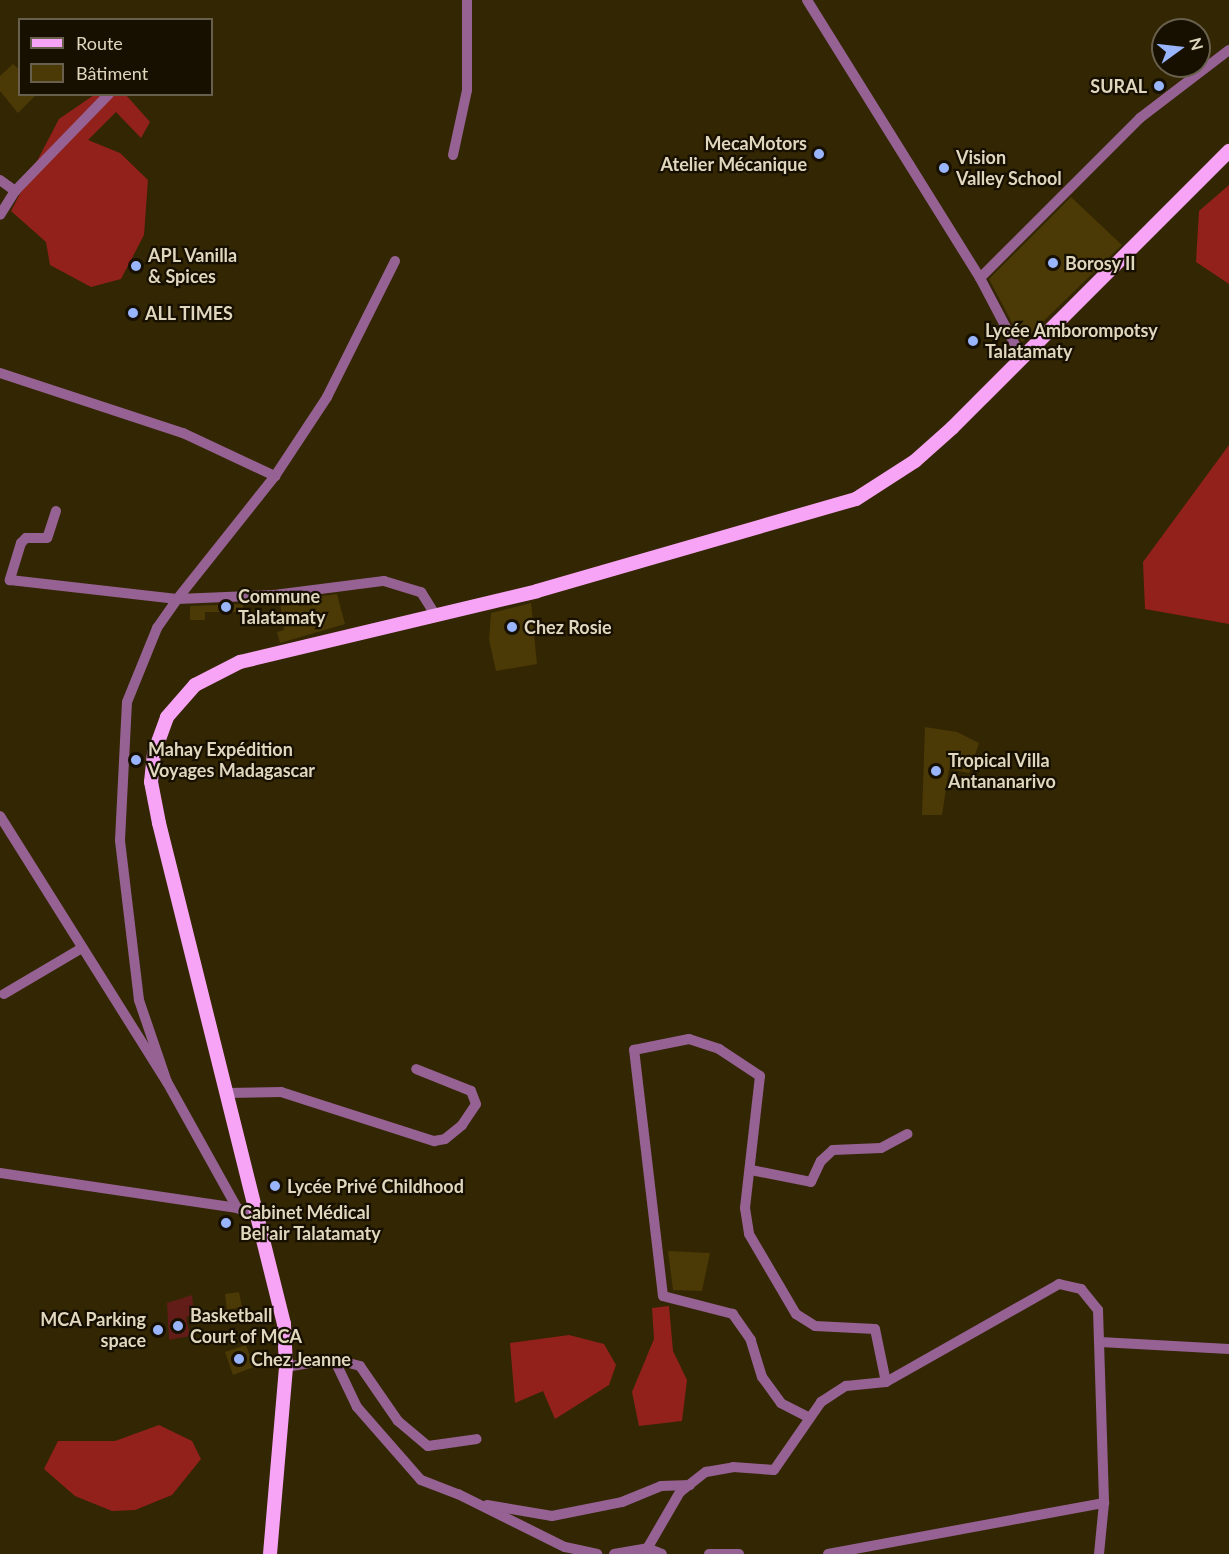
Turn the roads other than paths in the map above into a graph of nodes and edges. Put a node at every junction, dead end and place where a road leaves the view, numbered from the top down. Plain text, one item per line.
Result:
1 (467, 0) edge
2 (807, 0) edge
3 (1229, 50) edge
4 (107, 96) edge
5 (1229, 151) edge
6 (453, 155) dead end
7 (0, 180) edge
8 (15, 192) junction
9 (0, 215) edge
10 (395, 261) dead end
11 (980, 278) junction
12 (1021, 356) junction
13 (0, 373) edge
14 (275, 476) junction
15 (56, 511) dead end
16 (177, 599) junction
17 (434, 613) junction
18 (0, 816) edge
19 (82, 948) junction
20 (4, 994) dead end
21 (416, 1069) dead end
22 (167, 1082) junction
23 (227, 1093) junction
24 (907, 1134) dead end
25 (751, 1170) junction
26 (0, 1173) edge
27 (237, 1208) junction
28 (260, 1217) junction
29 (1100, 1342) junction
30 (1229, 1349) edge
31 (334, 1359) junction
32 (286, 1367) junction
33 (886, 1382) junction
34 (808, 1417) junction
35 (477, 1439) dead end
36 (690, 1485) junction
37 (1104, 1503) junction
38 (480, 1504) junction
39 (646, 1551) edge
40 (270, 1554) edge
41 (597, 1554) edge
42 (614, 1554) edge
43 (662, 1554) edge
44 (709, 1554) edge
45 (739, 1554) edge
46 (828, 1554) edge
47 (1099, 1554) edge

1 - 6 street
2 - 11 street
3 - 11 street
4 - 8 street
5 - 12 main road
7 - 8 street
8 - 9 street
10 - 14 street
11 - 12 street
12 - 17 main road
13 - 14 street
14 - 16 street
15 - 16 street
16 - 17 street
16 - 22 street
17 - 23 main road
18 - 19 street
19 - 20 street
19 - 22 street
21 - 23 street
22 - 27 street
23 - 28 main road
24 - 25 street
25 - 33 street
25 - 34 street
26 - 27 street
27 - 28 street
28 - 32 main road
29 - 30 street
29 - 33 street
29 - 37 street
31 - 32 street
31 - 35 street
31 - 38 street
32 - 40 main road
33 - 34 street
34 - 36 street
36 - 38 street
36 - 39 street
37 - 46 street
37 - 47 street
38 - 41 street
39 - 42 street
39 - 43 street
44 - 45 street

